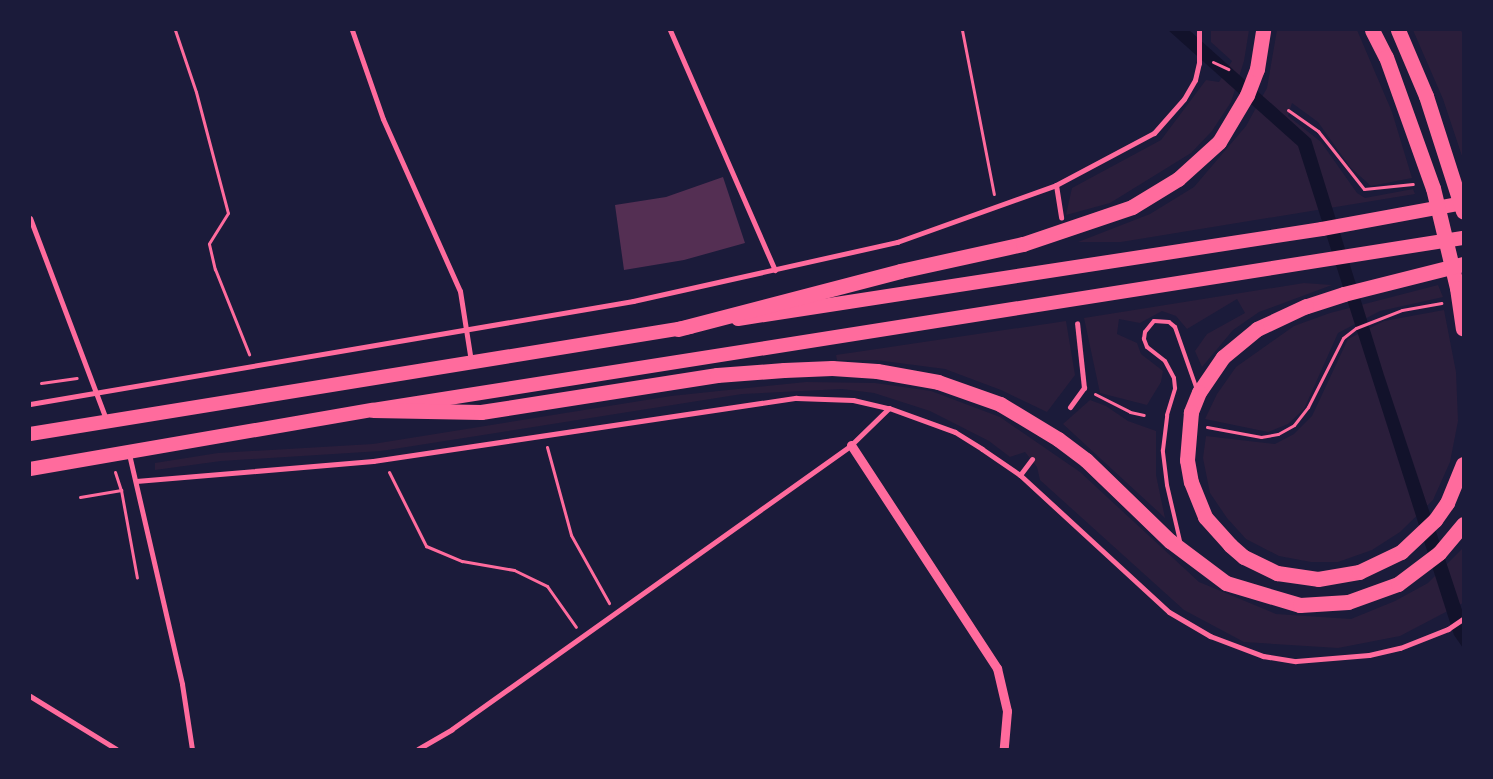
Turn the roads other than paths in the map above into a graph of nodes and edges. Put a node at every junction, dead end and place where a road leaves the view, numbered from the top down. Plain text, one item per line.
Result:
1 (352, 30) edge
2 (670, 30) edge
3 (1199, 30) edge
4 (1263, 30) edge
5 (1372, 30) edge
6 (1398, 30) edge
7 (1056, 185) junction
8 (1463, 203) edge
9 (1463, 211) edge
10 (30, 218) edge
11 (1060, 218) dead end
12 (1463, 238) edge
13 (1463, 264) edge
14 (775, 270) junction
15 (1077, 322) dead end
16 (465, 329) junction
17 (678, 329) junction
18 (1463, 329) edge
19 (471, 362) junction
20 (1198, 392) junction
21 (98, 393) junction
22 (30, 404) edge
23 (1070, 407) dead end
24 (889, 408) junction
25 (373, 410) junction
26 (106, 419) junction
27 (30, 434) edge
28 (851, 445) junction
29 (128, 452) junction
30 (1032, 459) dead end
31 (1463, 464) edge
32 (30, 469) edge
33 (1020, 475) junction
34 (136, 481) junction
35 (1463, 524) edge
36 (1182, 550) junction
37 (1463, 618) edge
38 (30, 696) edge
39 (116, 749) edge
40 (192, 749) edge
41 (418, 749) edge
42 (1004, 749) edge

1 - 16 street
2 - 14 street
3 - 7 street
4 - 17 highway
5 - 18 highway
6 - 9 highway
7 - 11 street
7 - 14 street
8 - 17 highway
10 - 21 street
12 - 25 highway
13 - 20 highway
14 - 16 street
15 - 23 street
16 - 19 street
16 - 21 street
17 - 19 highway
19 - 26 highway
20 - 31 highway
20 - 36 lane
21 - 22 street
21 - 26 street
24 - 28 street
24 - 33 street
24 - 34 street
25 - 29 highway
25 - 36 highway
26 - 27 highway
28 - 41 street
28 - 42 street
29 - 32 highway
29 - 34 street
30 - 33 street
33 - 37 street
34 - 40 street
35 - 36 highway
38 - 39 street

